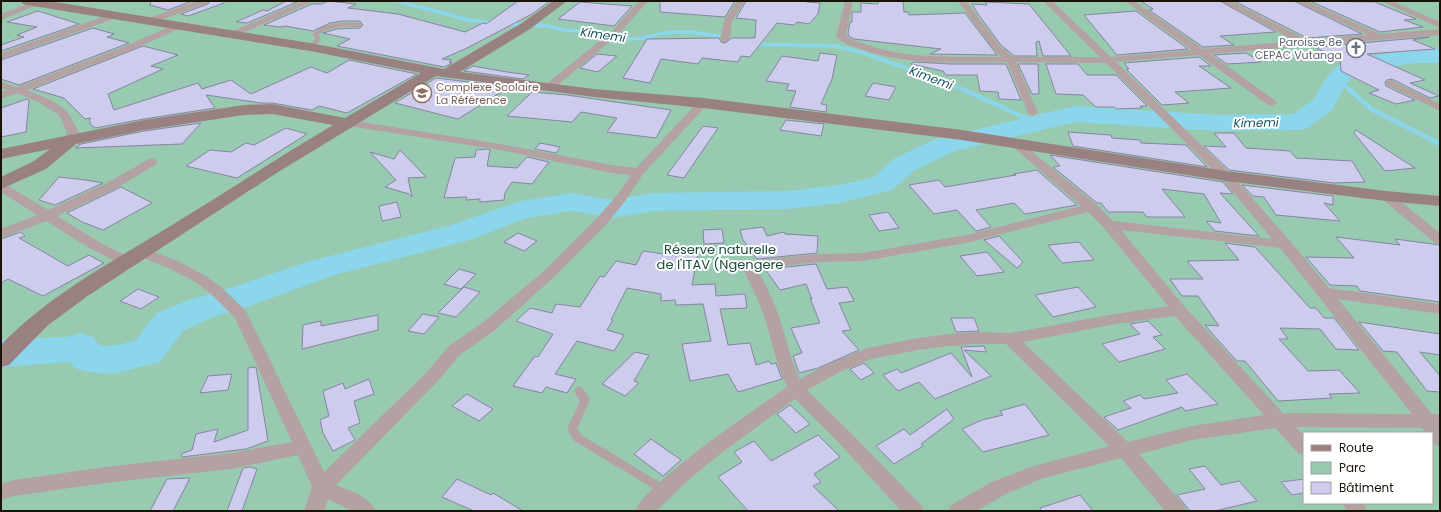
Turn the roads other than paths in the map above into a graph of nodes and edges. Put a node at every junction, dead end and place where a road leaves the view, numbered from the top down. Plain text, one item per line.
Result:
1 (205, 1) edge
2 (310, 1) edge
3 (561, 1) edge
4 (644, 1) edge
5 (741, 1) edge
6 (849, 1) edge
7 (962, 1) edge
8 (1047, 1) edge
9 (1129, 1) edge
10 (1225, 1) edge
11 (1299, 1) edge
12 (1385, 1) edge
13 (33, 2) edge
14 (116, 15) junction
15 (1, 17) edge
16 (149, 21) junction
17 (359, 25) dead end
18 (1440, 25) edge
19 (178, 26) junction
20 (1440, 32) edge
21 (231, 35) junction
22 (1380, 37) junction
23 (725, 39) dead end
24 (1305, 43) junction
25 (310, 47) junction
26 (1202, 52) junction
27 (1, 56) edge
28 (1010, 59) junction
29 (1109, 60) junction
30 (440, 72) junction
31 (1391, 83) dead end
32 (1, 85) edge
33 (549, 87) junction
34 (19, 90) junction
35 (1, 96) edge
36 (703, 103) junction
37 (1272, 103) dead end
38 (1440, 108) edge
39 (1033, 113) dead end
40 (349, 123) junction
41 (70, 140) junction
42 (1016, 144) junction
43 (1, 154) edge
44 (151, 162) dead end
45 (639, 172) junction
46 (1226, 176) junction
47 (1, 184) edge
48 (1, 187) edge
49 (1386, 196) junction
50 (1440, 201) edge
51 (1091, 207) junction
52 (46, 216) junction
53 (1109, 225) junction
54 (1, 234) edge
55 (1440, 240) edge
56 (1286, 245) junction
57 (134, 256) junction
58 (1324, 292) junction
59 (1440, 308) edge
60 (1179, 310) junction
61 (1010, 339) junction
62 (1, 359) edge
63 (796, 389) junction
64 (579, 391) dead end
65 (1279, 420) junction
66 (1433, 421) edge
67 (1440, 440) edge
68 (303, 447) junction
69 (1303, 447) edge
70 (1124, 449) junction
71 (322, 487) junction
72 (664, 490) junction
73 (1, 492) edge
74 (314, 511) edge
75 (366, 511) edge
76 (645, 511) edge
77 (914, 511) edge
78 (958, 511) edge
79 (1177, 511) edge

1 - 16 street
2 - 21 street
3 - 30 street
4 - 33 street
5 - 23 street
6 - 28 street
7 - 28 street
8 - 29 street
9 - 26 street
10 - 24 street
11 - 22 street
12 - 18 street
13 - 14 street
13 - 15 street
14 - 16 street
14 - 27 street
16 - 19 street
17 - 25 lane
19 - 21 street
19 - 34 street
20 - 22 street
21 - 25 street
22 - 24 street
24 - 26 street
25 - 30 street
26 - 29 street
26 - 37 street
28 - 29 street
28 - 39 street
29 - 46 street
30 - 33 street
30 - 40 street
31 - 38 street
32 - 34 street
33 - 36 street
34 - 35 street
34 - 41 street
36 - 42 street
36 - 45 street
40 - 41 street
40 - 45 street
40 - 57 street
41 - 43 street
41 - 47 street
42 - 46 street
42 - 51 street
44 - 52 street
45 - 71 street
46 - 49 street
46 - 56 street
48 - 52 street
49 - 50 street
49 - 55 street
51 - 53 street
51 - 63 street
52 - 54 street
52 - 57 street
53 - 56 street
53 - 60 street
56 - 58 street
57 - 62 street
57 - 68 street
58 - 59 street
58 - 66 street
60 - 61 street
60 - 65 street
61 - 63 street
61 - 70 street
63 - 72 street
63 - 77 street
64 - 72 lane
65 - 66 street
65 - 69 street
65 - 70 street
66 - 67 street
68 - 71 street
68 - 73 street
70 - 78 street
70 - 79 street
71 - 74 street
71 - 75 street
72 - 76 street

